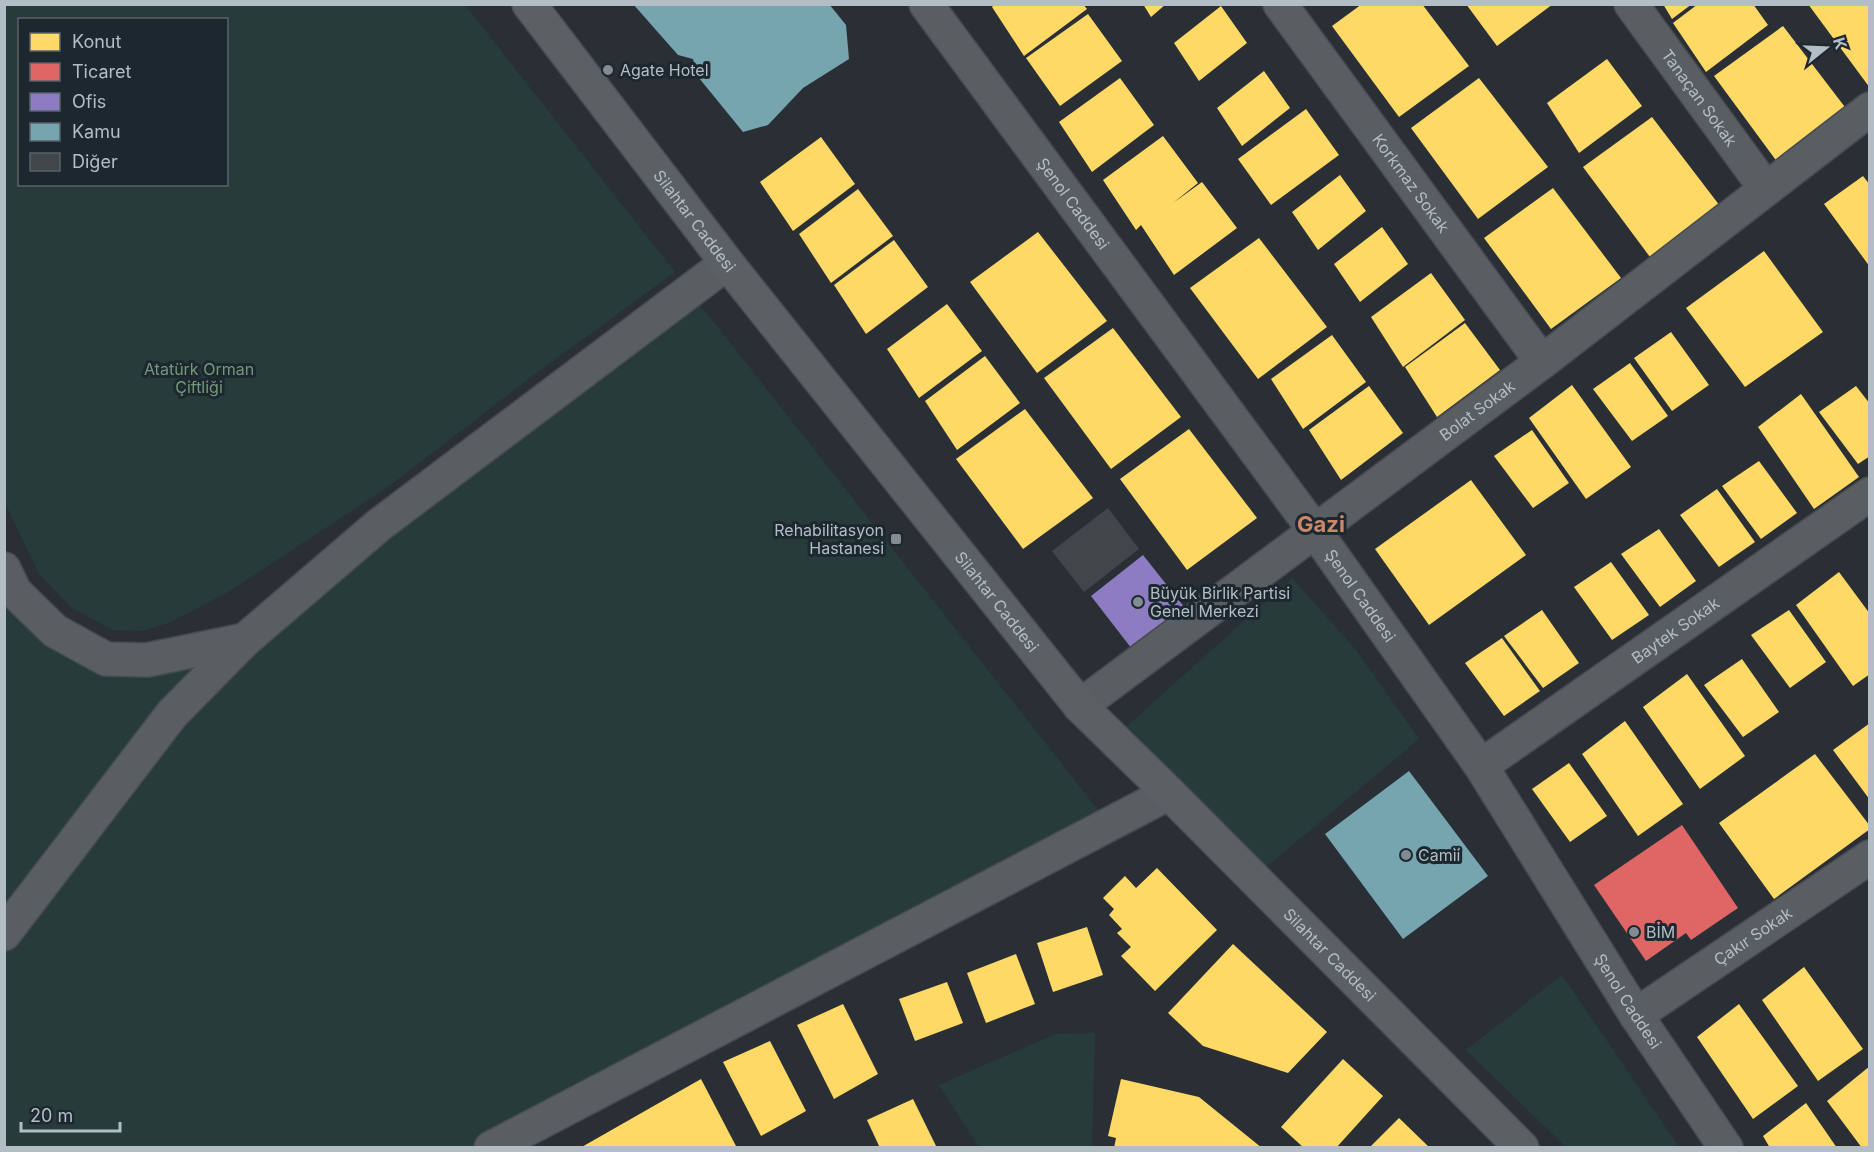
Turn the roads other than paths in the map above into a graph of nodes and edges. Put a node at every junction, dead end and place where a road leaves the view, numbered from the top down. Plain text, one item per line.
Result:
1 (529, 4) edge
2 (926, 4) edge
3 (1280, 4) edge
4 (1631, 4) edge
5 (1869, 109) edge
6 (1766, 189) junction
7 (727, 263) junction
8 (1542, 363) junction
9 (1869, 494) edge
10 (1315, 531) junction
11 (4, 569) edge
12 (245, 640) junction
13 (1080, 706) junction
14 (1481, 766) junction
15 (1169, 793) junction
16 (1869, 857) edge
17 (4, 934) edge
18 (1636, 1015) junction
19 (491, 1148) edge
20 (1522, 1148) edge
21 (1726, 1148) edge

1 - 7 main road, Silahtar Caddesi
2 - 10 street, Şenol Caddesi
3 - 8 street, Korkmaz Sokak
4 - 6 street, Tanaçan Sokak
5 - 6 street, Bolat Sokak
6 - 8 street, Bolat Sokak
7 - 12 street
7 - 13 main road, Silahtar Caddesi
8 - 10 street, Bolat Sokak
9 - 14 street, Baytek Sokak
10 - 13 street, Bolat Sokak
10 - 14 street, Şenol Caddesi
11 - 12 street
12 - 17 street
13 - 15 main road, Silahtar Caddesi
14 - 18 street, Şenol Caddesi
15 - 19 street
15 - 20 main road, Silahtar Caddesi
16 - 18 street, Çakır Sokak
18 - 21 street, Şenol Caddesi

